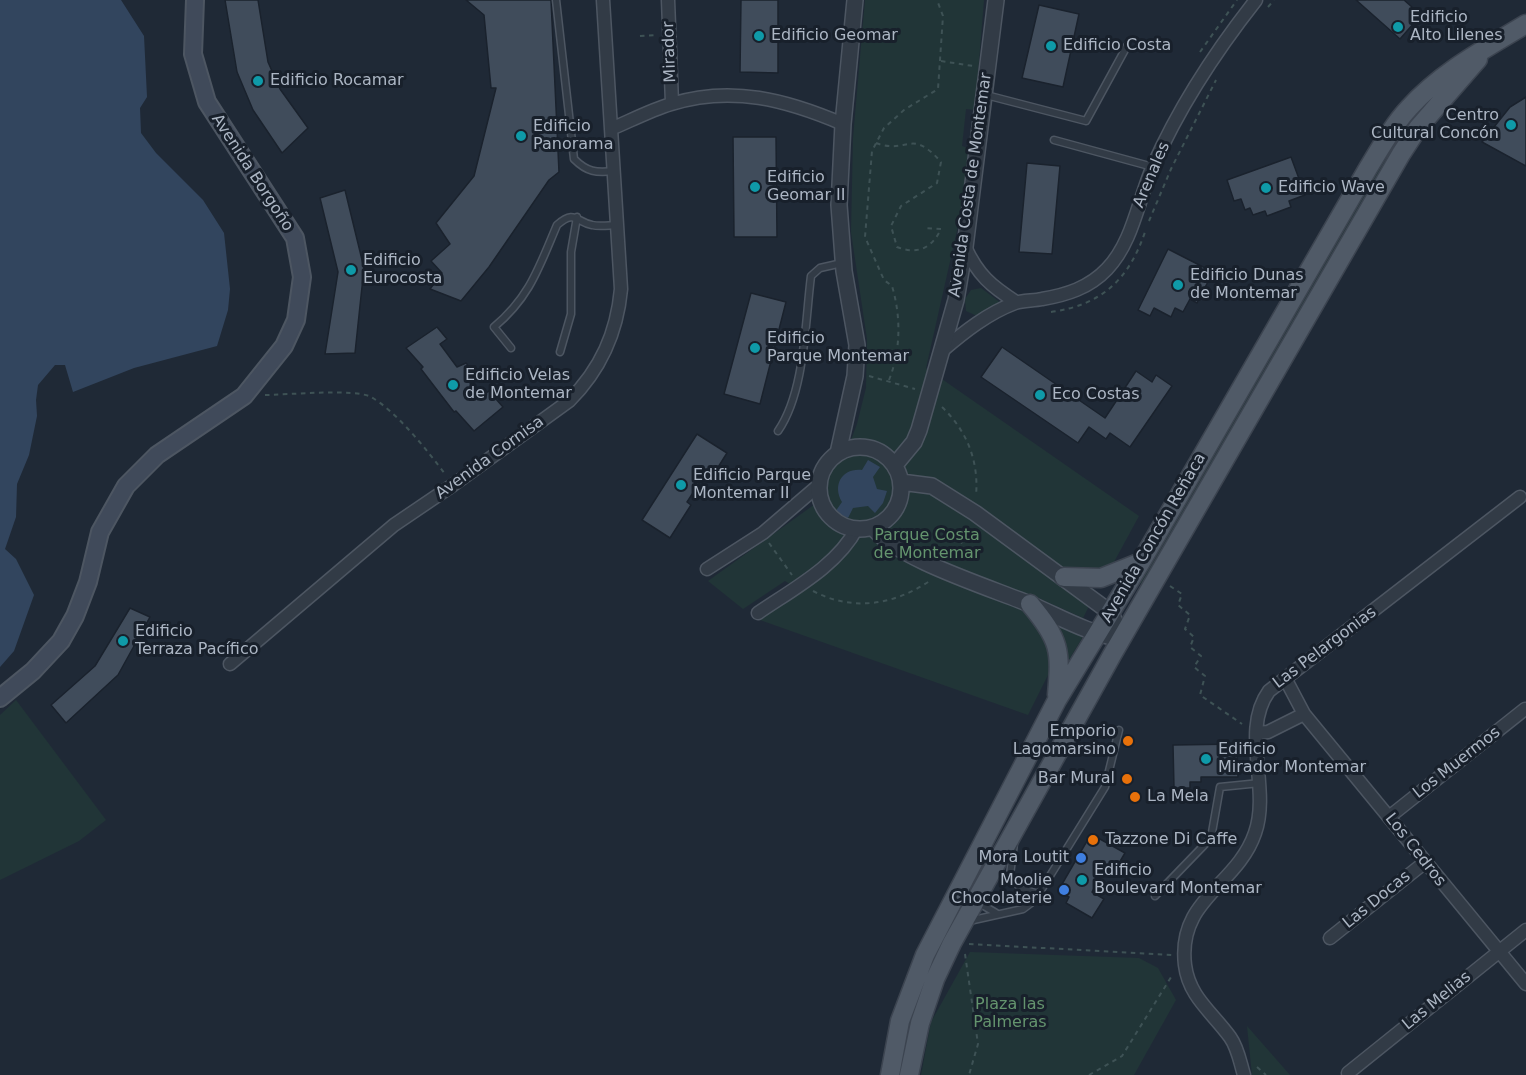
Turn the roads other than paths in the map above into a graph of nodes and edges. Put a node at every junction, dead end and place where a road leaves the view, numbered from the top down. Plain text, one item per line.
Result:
1 (195, 0) edge
2 (556, 0) edge
3 (603, 0) edge
4 (668, 0) edge
5 (855, 0) edge
6 (996, 0) edge
7 (1256, 0) edge
8 (1526, 24) edge
9 (1127, 46) dead end
10 (1489, 46) junction
11 (985, 95) junction
12 (672, 103) junction
13 (843, 124) junction
14 (611, 129) junction
15 (1054, 140) dead end
16 (1153, 167) junction
17 (614, 171) junction
18 (577, 217) junction
19 (617, 225) junction
20 (965, 247) junction
21 (843, 262) junction
22 (1016, 302) junction
23 (511, 348) dead end
24 (942, 350) junction
25 (560, 352) dead end
26 (778, 432) dead end
27 (838, 453) junction
28 (895, 465) junction
29 (901, 482) junction
30 (819, 485) junction
31 (1520, 497) dead end
32 (865, 528) junction
33 (1141, 562) junction
34 (707, 569) dead end
35 (1064, 577) junction
36 (1030, 604) junction
37 (758, 613) dead end
38 (1111, 613) junction
39 (1098, 635) junction
40 (1122, 639) junction
41 (230, 664) dead end
42 (1285, 678) junction
43 (0, 698) edge
44 (1057, 700) junction
45 (1525, 709) edge
46 (1304, 714) junction
47 (1119, 730) dead end
48 (1258, 733) junction
49 (1260, 783) junction
50 (1389, 817) junction
51 (1013, 831) junction
52 (1424, 863) junction
53 (967, 872) junction
54 (1039, 894) junction
55 (1155, 896) dead end
56 (974, 902) junction
57 (996, 913) junction
58 (963, 922) junction
59 (1526, 930) edge
60 (1330, 938) dead end
61 (1498, 952) junction
62 (1526, 984) edge
63 (1348, 1072) dead end
64 (890, 1075) edge
65 (909, 1075) edge
66 (1244, 1075) edge

1 - 43 main road, Avenida Borgoño
2 - 17 lane
3 - 14 street, Avenida Cornisa
4 - 12 street, Mirador
5 - 13 street
6 - 11 street, Avenida Costa de Montemar
7 - 16 street, Arenales
8 - 10 main road, Avenida Concón Reñaca
9 - 11 lane
10 - 33 main road, Avenida Concón Reñaca
10 - 40 main road, Avenida Concón Reñaca
11 - 20 street, Avenida Costa de Montemar
12 - 13 street
12 - 14 street
13 - 21 street
14 - 17 street, Avenida Cornisa
15 - 16 lane
16 - 22 street, Arenales
17 - 19 street, Avenida Cornisa
18 - 19 lane
18 - 23 lane
18 - 25 lane
19 - 41 street, Avenida Cornisa
20 - 22 street
20 - 24 street, Avenida Costa de Montemar
21 - 26 lane
21 - 27 street
22 - 24 street, Arenales
24 - 28 street, Avenida Costa de Montemar
27 - 28 street
27 - 30 street
28 - 29 street
29 - 32 street
29 - 35 street
30 - 32 street
30 - 34 street
31 - 42 street, Las Pelargonias
32 - 36 street
32 - 37 street
33 - 35 main road
33 - 38 main road, Avenida Concón Reñaca
35 - 38 street
36 - 39 street
36 - 44 main road
38 - 39 main road, Avenida Concón Reñaca
38 - 40 street
39 - 40 street
39 - 44 main road, Avenida Concón Reñaca
40 - 51 main road, Avenida Concón Reñaca
42 - 46 street, Los Cedros
42 - 48 street, Las Pelargonias
44 - 53 main road, Avenida Concón Reñaca
45 - 50 street, Los Muermos
46 - 48 street
46 - 50 street, Los Cedros
47 - 54 lane
48 - 49 street, Las Pelargonias
49 - 55 lane
49 - 66 street, Las Pelargonias
50 - 52 street, Los Cedros
51 - 54 lane
51 - 56 main road, Avenida Concón Reñaca
52 - 60 street, Las Docas
52 - 61 street, Los Cedros
53 - 56 lane
53 - 64 main road, Avenida Concón Reñaca
54 - 57 lane
56 - 57 lane
56 - 58 main road, Avenida Concón Reñaca
57 - 58 lane
58 - 65 main road, Avenida Concón Reñaca
59 - 61 street, Las Melias
61 - 62 street, Los Cedros
61 - 63 street, Las Melias

